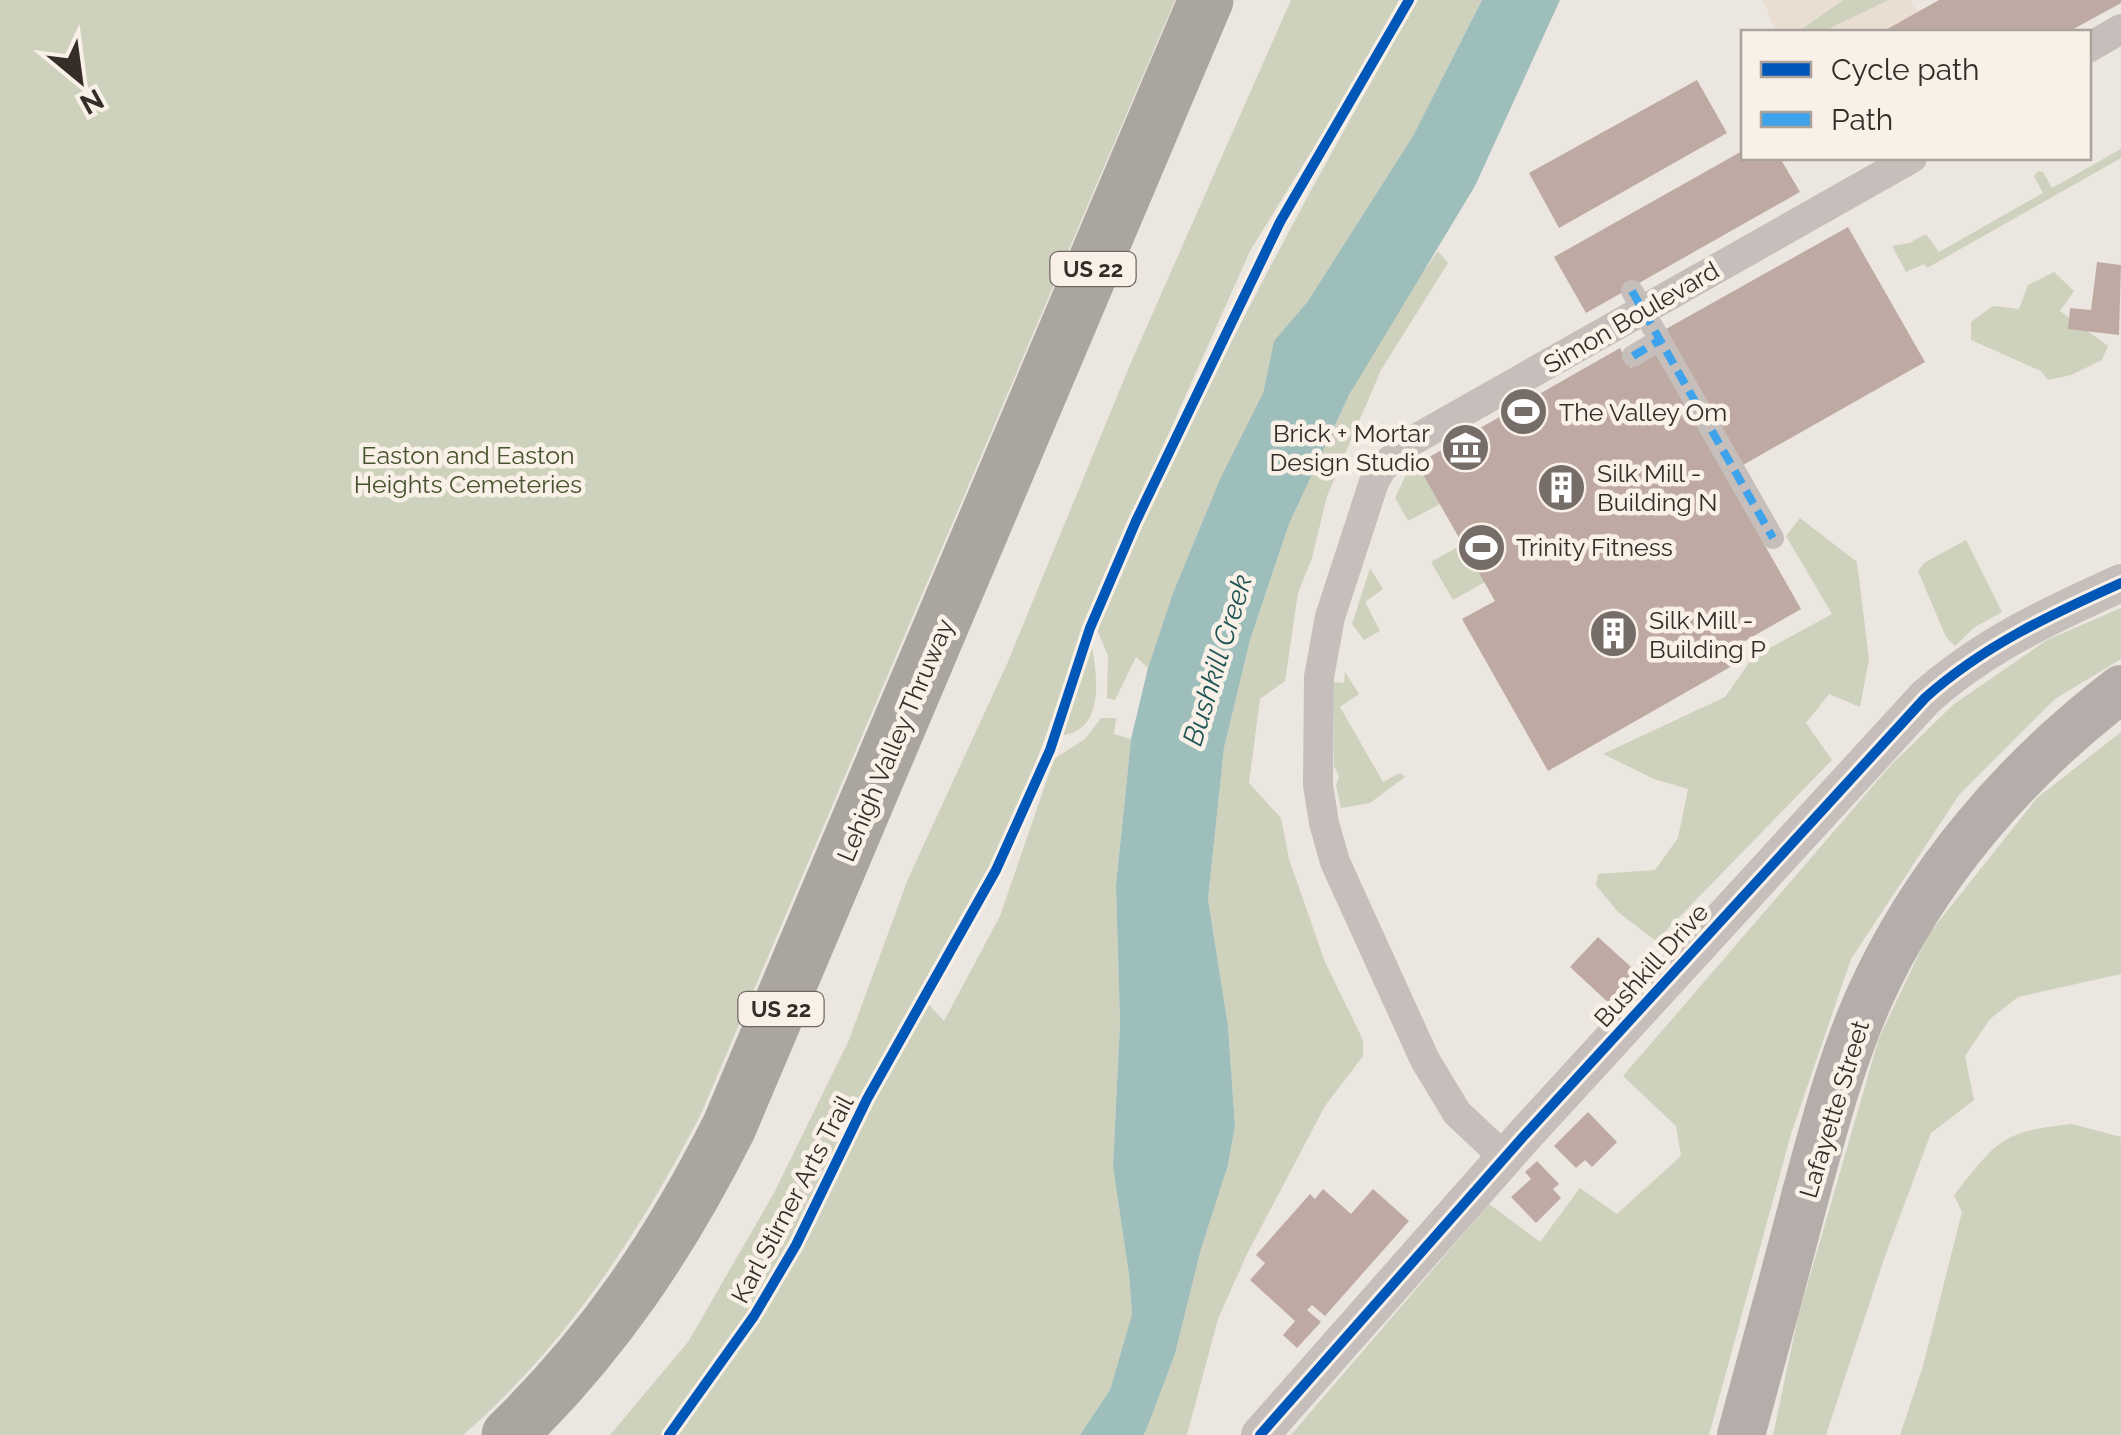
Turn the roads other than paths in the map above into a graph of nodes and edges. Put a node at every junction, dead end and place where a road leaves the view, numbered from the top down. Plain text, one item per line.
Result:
1 (1206, 0) edge
2 (1241, 0) edge
3 (2121, 29) edge
4 (2091, 46) edge
5 (2121, 48) edge
6 (2091, 65) edge
7 (1908, 160) edge
8 (1638, 300) junction
9 (1660, 340) junction
10 (1632, 356) dead end
11 (1773, 538) dead end
12 (2121, 583) edge
13 (2121, 689) edge
14 (1504, 1158) junction
15 (509, 1435) edge
16 (557, 1435) edge
17 (1260, 1435) edge
18 (1741, 1435) edge

1 - 15 highway, Lehigh Valley Thruway / US 22
2 - 16 highway, Lehigh Valley Thruway / US 22
3 - 4 street
5 - 6 street
7 - 8 street, Simon Boulevard
8 - 9 street
8 - 14 street, Simon Boulevard
9 - 10 street
9 - 11 street
12 - 14 street, Bushkill Drive
13 - 18 main road, Lafayette Street
14 - 17 street, Bushkill Drive

